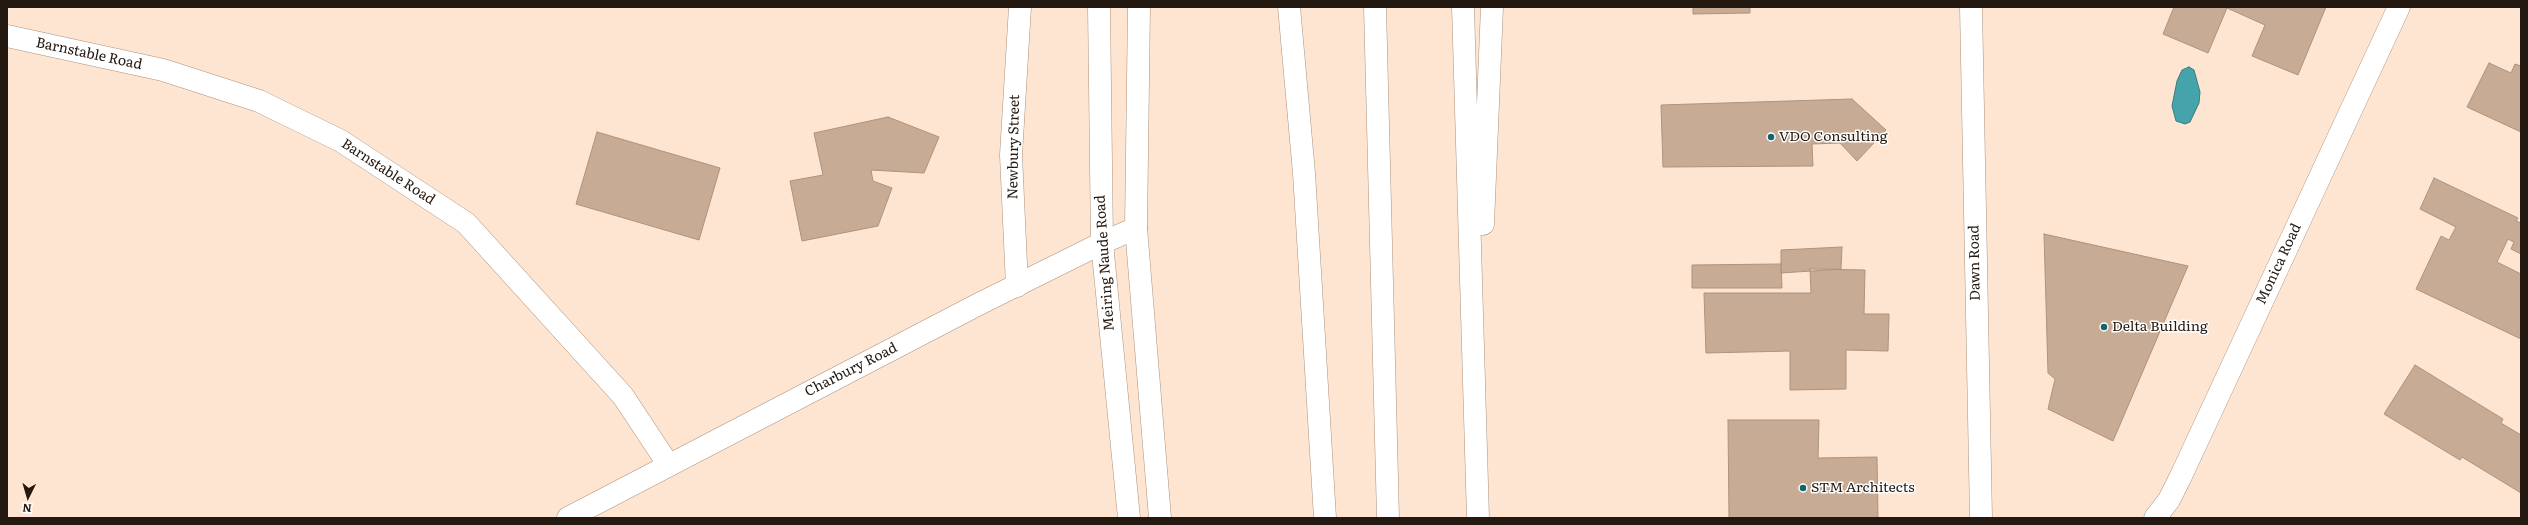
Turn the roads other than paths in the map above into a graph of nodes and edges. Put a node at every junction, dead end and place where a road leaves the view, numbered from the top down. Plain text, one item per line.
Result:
1 (1020, 7) edge
2 (1099, 7) edge
3 (1139, 7) edge
4 (1289, 7) edge
5 (1375, 7) edge
6 (1463, 7) edge
7 (1492, 7) edge
8 (1971, 7) edge
9 (2398, 7) edge
10 (7, 36) edge
11 (1136, 228) junction
12 (1102, 243) junction
13 (1017, 286) junction
14 (1476, 407) junction
15 (668, 464) junction
16 (568, 518) edge
17 (1129, 518) edge
18 (1160, 518) edge
19 (1325, 518) edge
20 (1388, 518) edge
21 (1478, 518) edge
22 (1980, 518) edge
23 (2155, 518) edge

1 - 13 main road, Newbury Street
2 - 12 main road, Meiring Naude Road
3 - 11 main road
4 - 19 main road
5 - 20 main road
6 - 14 main road
7 - 14 main road
8 - 22 main road, Dawn Road
9 - 23 main road, Monica Road
10 - 15 main road, Barnstable Road
11 - 12 main road, Charbury Road
11 - 18 main road
12 - 13 main road, Charbury Road
12 - 17 main road, Meiring Naude Road
13 - 15 main road, Charbury Road
14 - 21 main road
15 - 16 main road, Charbury Road

